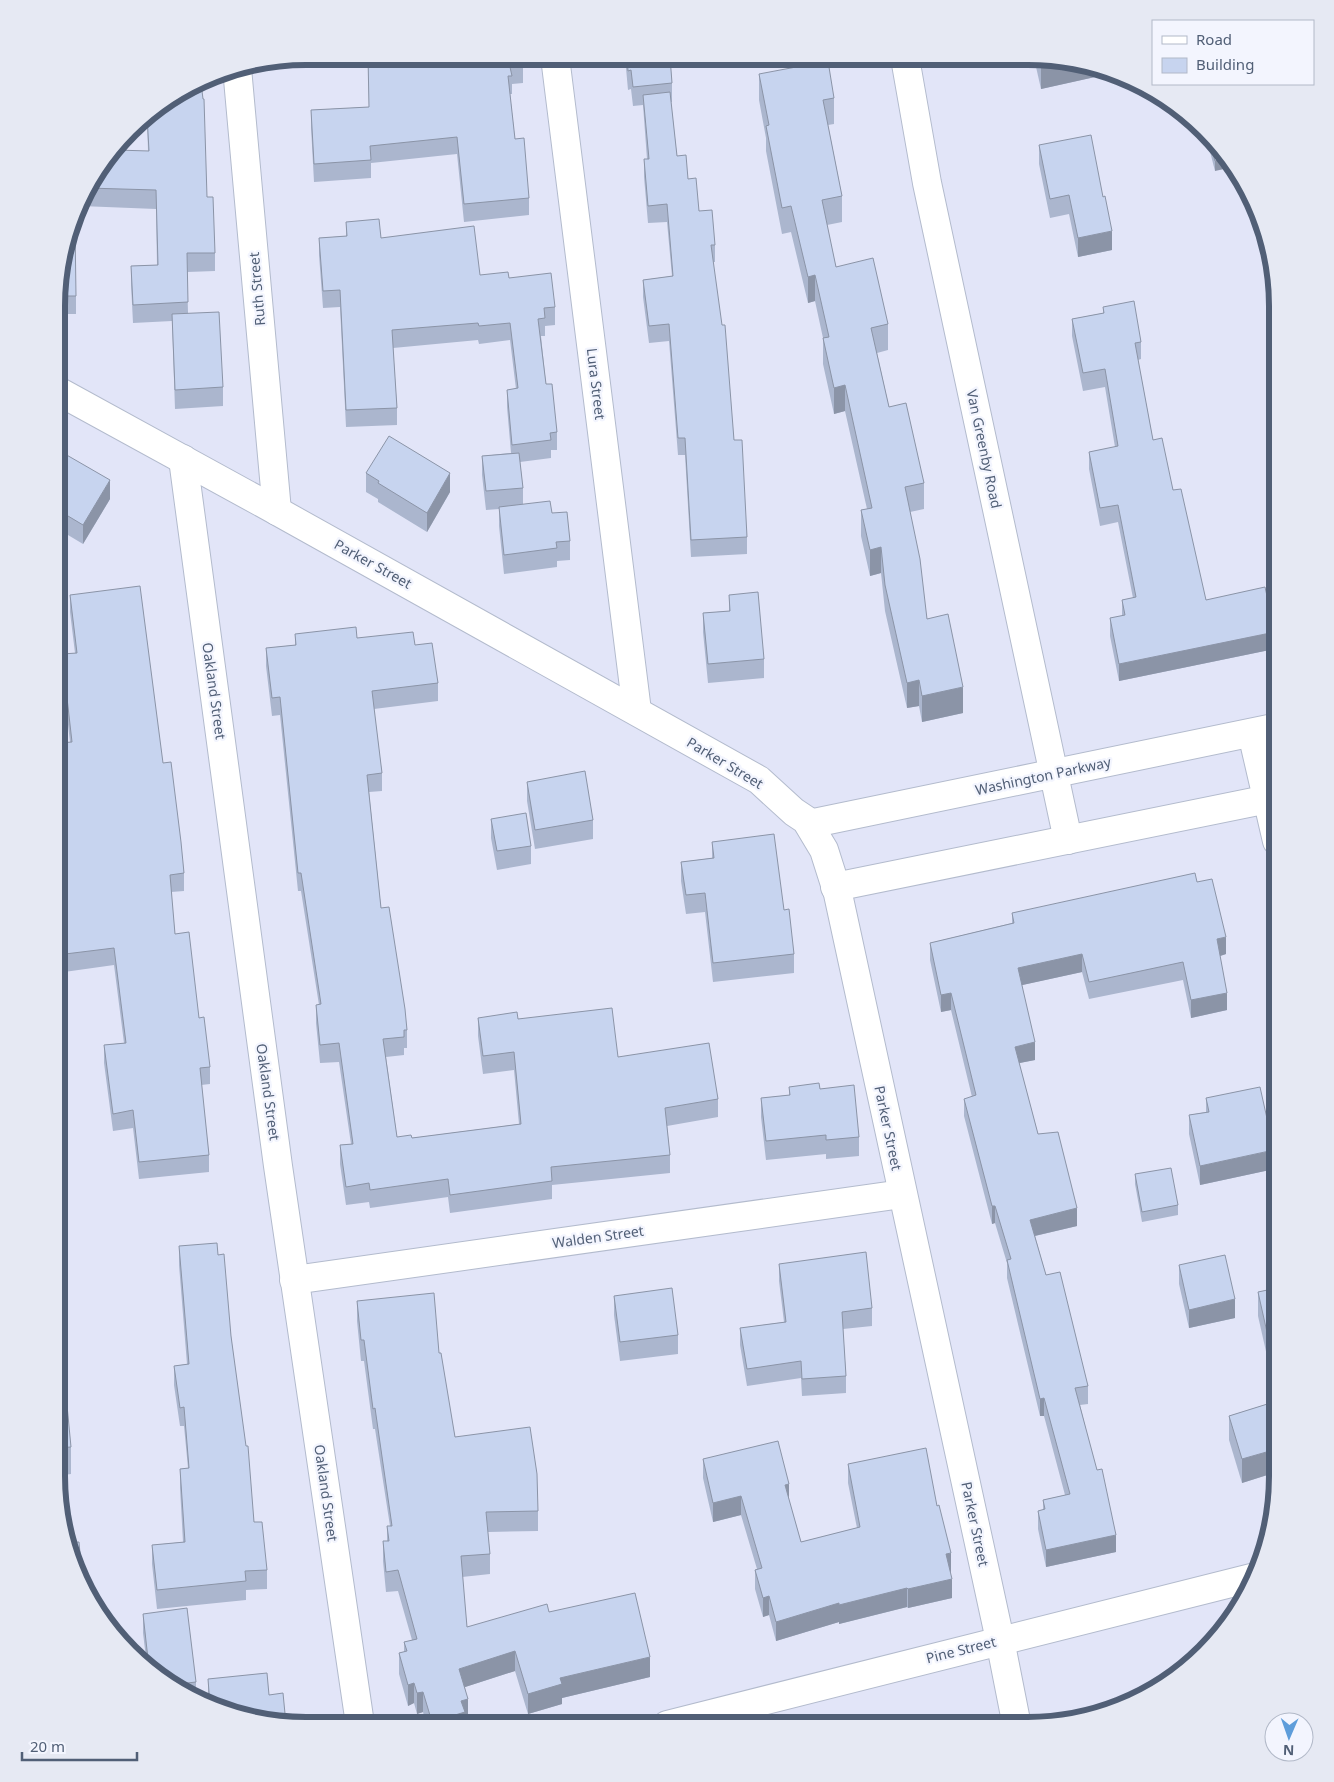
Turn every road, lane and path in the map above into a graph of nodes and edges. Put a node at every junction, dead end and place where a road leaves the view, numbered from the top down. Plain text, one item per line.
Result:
1 (556, 65) edge
2 (906, 65) edge
3 (238, 75) edge
4 (65, 395) edge
5 (183, 459) junction
6 (277, 511) junction
7 (637, 711) junction
8 (1265, 730) edge
9 (1269, 764) edge
10 (1054, 774) junction
11 (1269, 799) edge
12 (809, 824) junction
13 (1068, 840) junction
14 (835, 887) junction
15 (902, 1194) junction
16 (294, 1280) junction
17 (1246, 1579) edge
18 (1000, 1640) junction
19 (359, 1717) edge
20 (698, 1717) edge
21 (1015, 1717) edge

1 - 7 street, Lura Street
2 - 10 street, Van Greenby Road
3 - 6 street, Ruth Street
4 - 5 street, Parker Street
5 - 6 street, Parker Street
5 - 16 street, Oakland Street
6 - 7 street, Parker Street
7 - 12 street, Parker Street
8 - 9 street
8 - 10 street, Washington Parkway
10 - 12 street, Washington Parkway
10 - 13 street, Van Greenby Road
11 - 13 street
12 - 14 street, Parker Street
13 - 14 street
14 - 15 street, Parker Street
15 - 16 street, Walden Street
15 - 18 street, Parker Street
16 - 19 street, Oakland Street
17 - 18 street, Pine Street
18 - 20 street, Pine Street
18 - 21 street, Parker Street

